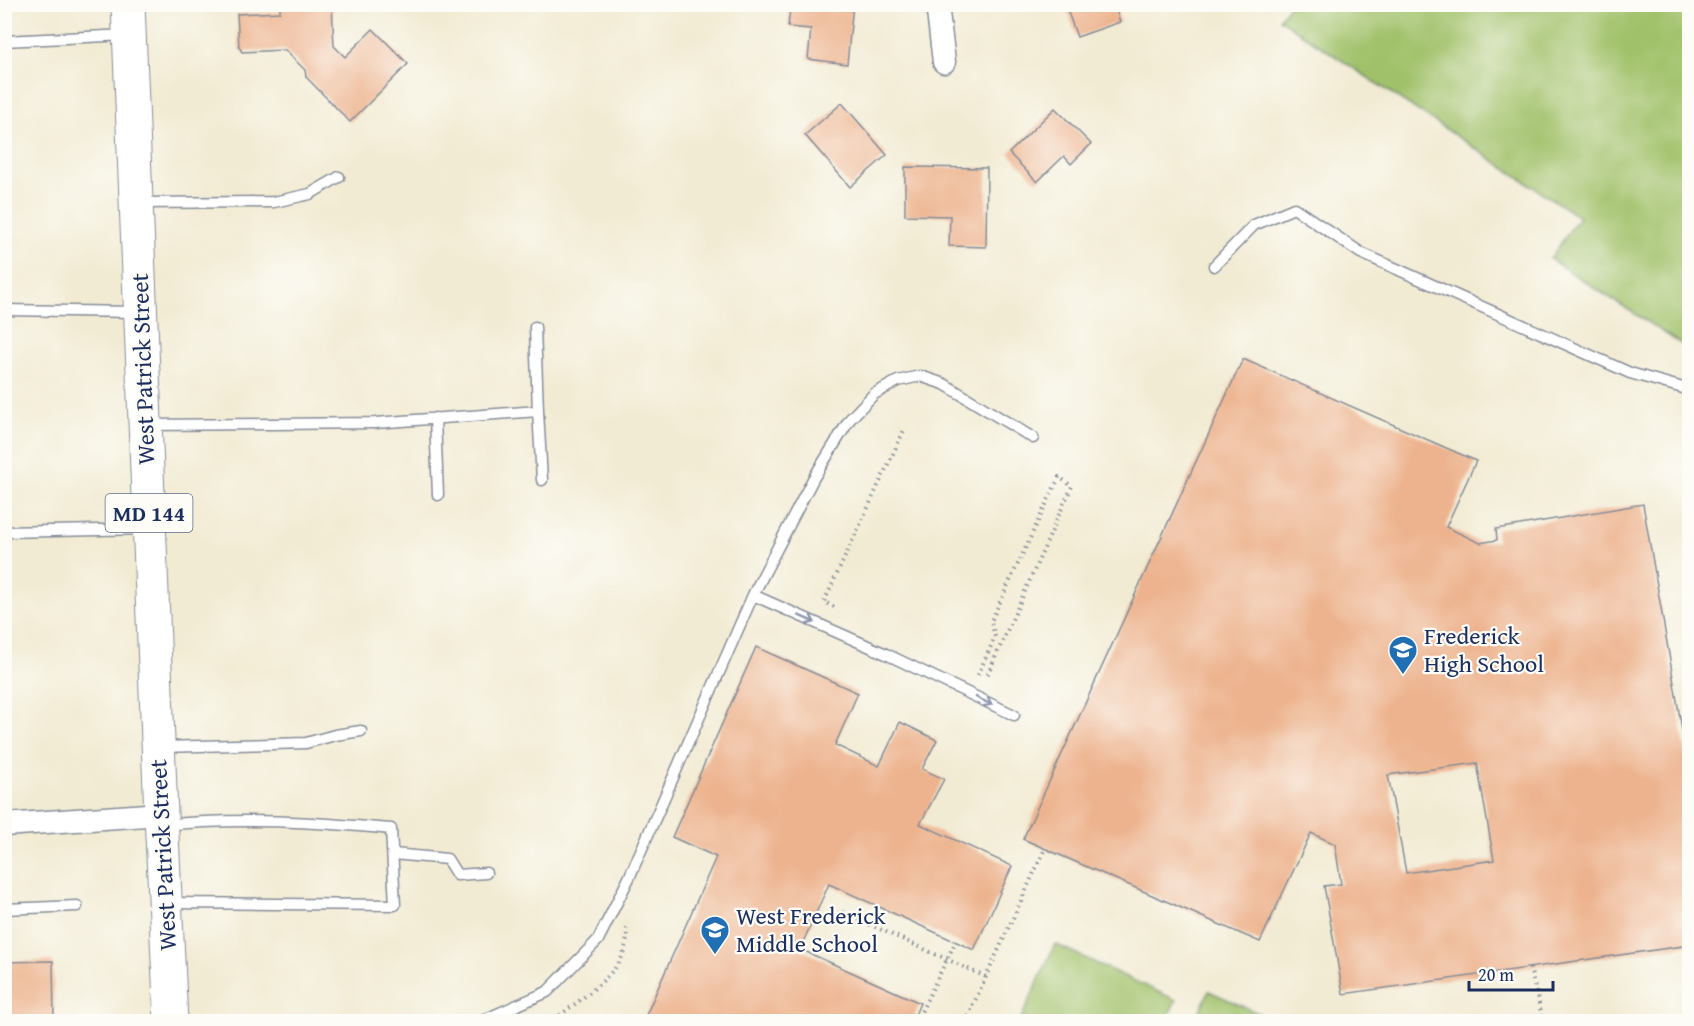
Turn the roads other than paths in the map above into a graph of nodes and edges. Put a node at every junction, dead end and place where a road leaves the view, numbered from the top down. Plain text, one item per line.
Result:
1 (937, 4) edge
2 (129, 20) edge
3 (4, 41) edge
4 (944, 62) dead end
5 (339, 177) dead end
6 (136, 203) junction
7 (1214, 266) dead end
8 (4, 310) edge
9 (141, 312) junction
10 (535, 327) dead end
11 (1689, 390) edge
12 (538, 411) junction
13 (435, 418) junction
14 (145, 425) junction
15 (1033, 438) dead end
16 (542, 480) dead end
17 (438, 495) dead end
18 (149, 529) junction
19 (4, 532) edge
20 (753, 595) junction
21 (1014, 715) dead end
22 (361, 732) dead end
23 (158, 747) junction
24 (161, 820) junction
25 (4, 825) edge
26 (393, 854) junction
27 (486, 873) dead end
28 (165, 903) junction
29 (77, 906) dead end
30 (4, 909) edge
31 (171, 1022) edge
32 (479, 1022) edge

1 - 4 street
2 - 3 lane
2 - 6 main road, West Patrick Street / MD 144
5 - 6 lane
6 - 9 main road, West Patrick Street / MD 144
7 - 11 lane
8 - 9 lane
9 - 14 main road, West Patrick Street / MD 144
10 - 12 lane
12 - 13 lane
12 - 16 lane
13 - 14 lane
13 - 17 lane
14 - 18 main road, West Patrick Street / MD 144
15 - 20 lane
18 - 19 lane
18 - 23 main road, West Patrick Street / MD 144
20 -> 21 lane
20 - 32 lane
22 - 23 lane
23 - 24 main road, West Patrick Street / MD 144
24 - 25 street
24 - 26 lane
24 - 28 main road, West Patrick Street / MD 144
26 - 27 lane
26 - 28 lane
28 - 31 main road, West Patrick Street / MD 144
29 - 30 lane

